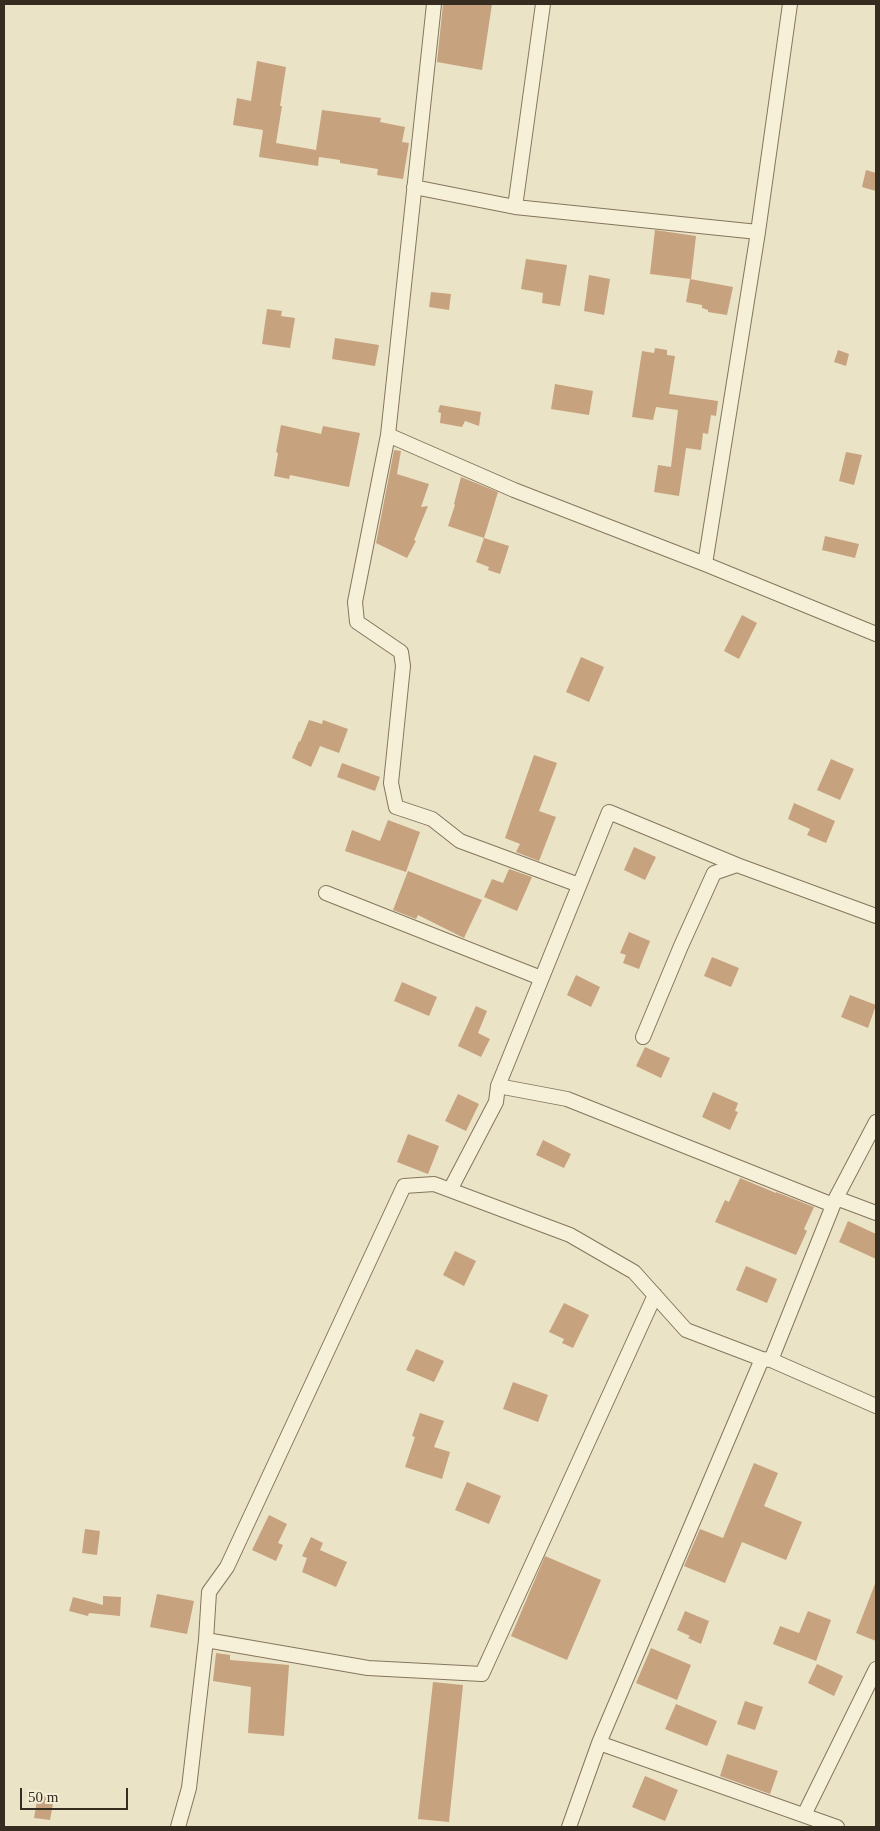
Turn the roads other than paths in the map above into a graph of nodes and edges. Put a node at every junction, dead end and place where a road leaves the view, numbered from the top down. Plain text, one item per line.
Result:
1 (434, 4) edge
2 (543, 4) edge
3 (790, 4) edge
4 (414, 187) junction
5 (514, 207) junction
6 (758, 232) junction
7 (388, 435) junction
8 (705, 564) junction
9 (876, 634) edge
10 (737, 865) junction
11 (579, 885) junction
12 (326, 893) dead end
13 (876, 916) edge
14 (541, 978) junction
15 (643, 1037) dead end
16 (498, 1086) junction
17 (876, 1122) edge
18 (450, 1190) junction
19 (834, 1202) junction
20 (876, 1213) edge
21 (655, 1295) junction
22 (766, 1360) junction
23 (876, 1406) edge
24 (206, 1640) junction
25 (876, 1669) edge
26 (599, 1742) junction
27 (804, 1815) junction
28 (178, 1827) edge
29 (569, 1827) edge
30 (837, 1827) edge

1 - 4 street
2 - 5 street
3 - 6 street
4 - 5 street
4 - 7 street
5 - 6 street
6 - 8 street
7 - 8 street
7 - 11 street
8 - 9 street
10 - 11 street
10 - 13 street
10 - 15 street
11 - 14 street
12 - 14 street
14 - 16 street
16 - 18 street
16 - 19 street
17 - 19 street
18 - 21 street
18 - 24 street
19 - 20 street
19 - 22 street
21 - 22 street
21 - 24 street
22 - 23 street
22 - 26 street
24 - 28 street
25 - 27 street
26 - 27 street
26 - 29 street
27 - 30 street

